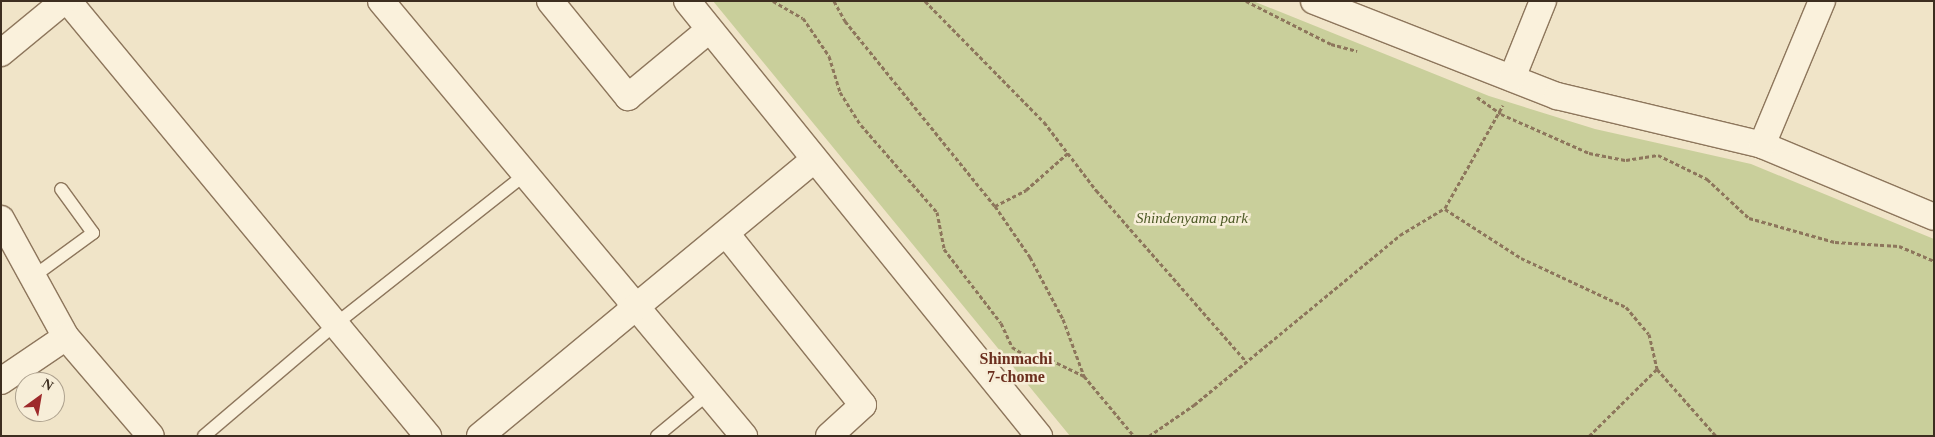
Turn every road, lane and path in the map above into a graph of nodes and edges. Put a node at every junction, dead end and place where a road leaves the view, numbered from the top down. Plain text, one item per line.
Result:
1 (66, 1) edge
2 (381, 1) edge
3 (550, 1) edge
4 (687, 1) edge
5 (773, 1) edge
6 (834, 1) edge
7 (925, 1) edge
8 (1314, 1) edge
9 (1543, 1) edge
10 (1822, 1) edge
11 (709, 30) junction
12 (1, 53) edge
13 (1512, 78) junction
14 (1501, 114) junction
15 (1762, 145) junction
16 (1068, 153) junction
17 (814, 160) junction
18 (526, 174) junction
19 (61, 189) dead end
20 (995, 206) junction
21 (1445, 208) junction
22 (1934, 217) edge
23 (1, 219) edge
24 (728, 236) junction
25 (1934, 261) edge
26 (34, 276) junction
27 (637, 308) junction
28 (337, 323) junction
29 (66, 338) junction
30 (1245, 360) junction
31 (1657, 369) junction
32 (1084, 376) junction
33 (1, 381) edge
34 (709, 393) junction
35 (151, 436) edge
36 (204, 436) edge
37 (428, 436) edge
38 (480, 436) edge
39 (657, 436) edge
40 (744, 436) edge
41 (830, 436) edge
42 (1039, 436) edge
43 (1134, 436) edge
44 (1149, 436) edge
45 (1589, 436) edge
46 (1716, 436) edge

1 - 12 street
1 - 28 street
2 - 18 street
3 - 11 street
4 - 11 street
5 - 32 path
6 - 20 path
7 - 16 path
8 - 13 street
9 - 13 street
10 - 15 street
11 - 17 street
13 - 14 path
13 - 15 street
14 - 21 path
14 - 25 path
15 - 22 street
16 - 20 path
16 - 30 path
17 - 24 street
17 - 42 street
18 - 27 street
18 - 28 lane
19 - 26 lane
20 - 32 path
21 - 30 path
21 - 31 path
23 - 26 street
24 - 27 street
24 - 41 street
26 - 29 street
27 - 34 street
27 - 38 street
28 - 36 lane
28 - 37 street
29 - 33 street
29 - 35 street
30 - 44 path
31 - 45 path
31 - 46 path
32 - 43 path
34 - 39 lane
34 - 40 street

